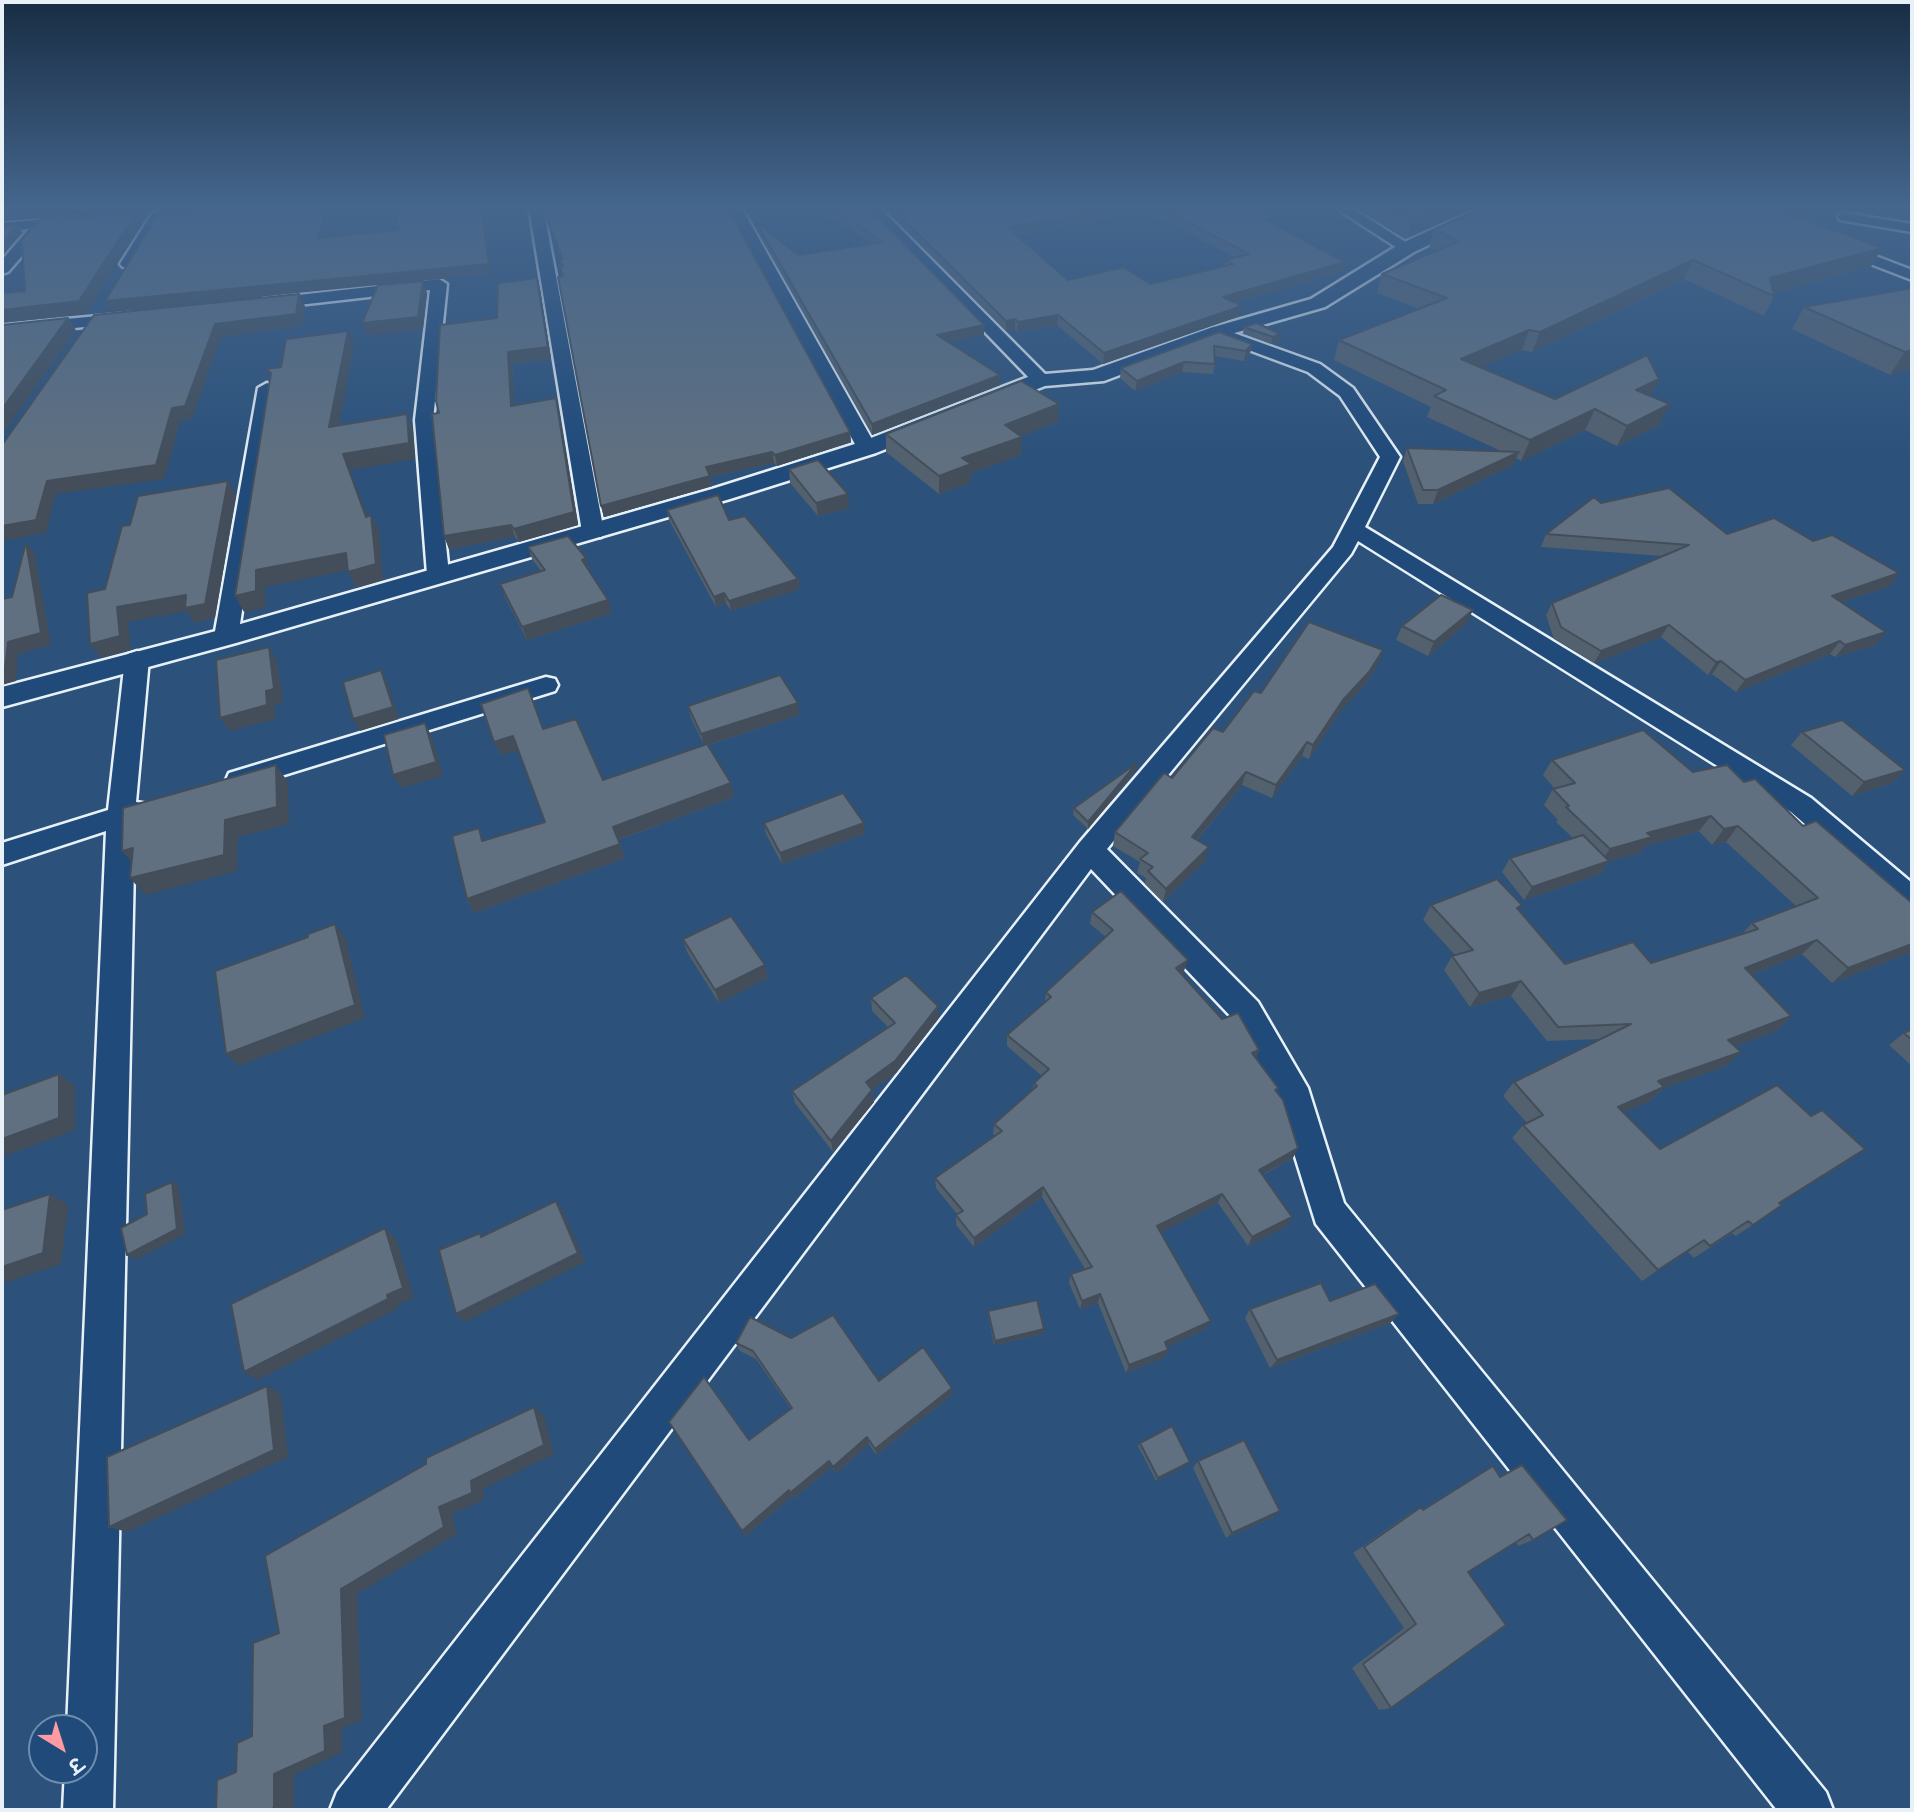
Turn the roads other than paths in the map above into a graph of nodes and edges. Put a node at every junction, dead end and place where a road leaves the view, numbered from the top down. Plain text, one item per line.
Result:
1 (373, 292) edge
2 (438, 292) edge
3 (551, 292) edge
4 (781, 292) edge
5 (954, 292) edge
6 (1337, 292) edge
7 (107, 299) edge
8 (246, 306) edge
9 (149, 316) edge
10 (93, 322) junction
11 (2, 330) edge
12 (1217, 332) junction
13 (78, 344) edge
14 (1041, 380) junction
15 (267, 388) edge
16 (867, 448) junction
17 (1353, 529) junction
18 (593, 532) junction
19 (438, 574) junction
20 (226, 637) junction
21 (137, 659) junction
22 (547, 685) dead end
23 (2, 697) edge
24 (214, 788) edge
25 (161, 804) edge
26 (121, 816) junction
27 (1090, 850) junction
28 (2, 854) edge
29 (1912, 900) edge
30 (88, 1810) edge
31 (355, 1810) edge
32 (1808, 1810) edge

1 - 8 street
2 - 19 street
3 - 18 street
4 - 16 street
5 - 14 street
6 - 12 street
7 - 10 street
9 - 10 street
10 - 11 street
10 - 13 street
12 - 14 street
12 - 17 street
14 - 16 street
15 - 20 street
16 - 18 street
17 - 27 street
17 - 29 street
18 - 19 street
19 - 20 street
20 - 21 street
21 - 23 street
21 - 26 street
22 - 24 street
25 - 26 street
26 - 28 street
26 - 30 street
27 - 31 street
27 - 32 street

